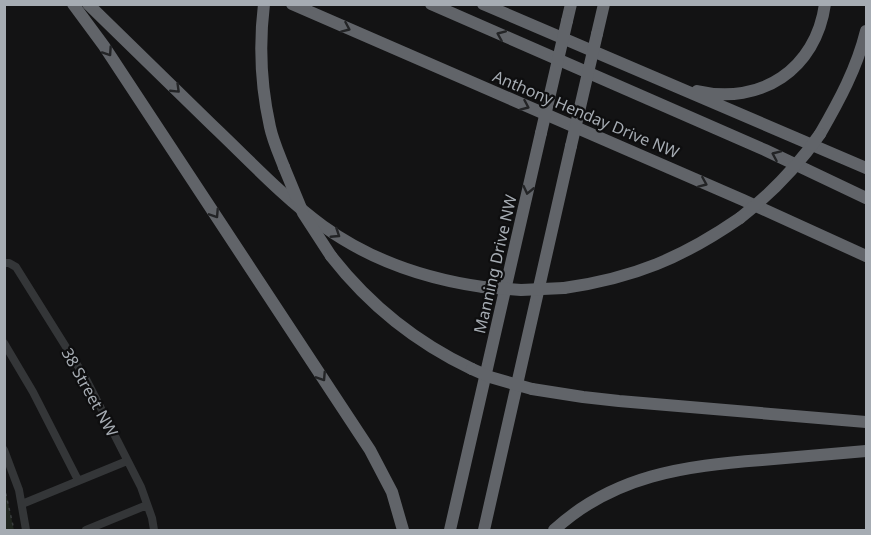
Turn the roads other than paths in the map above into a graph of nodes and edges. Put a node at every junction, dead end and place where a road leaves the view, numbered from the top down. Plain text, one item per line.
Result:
1 (73, 4) edge
2 (88, 4) edge
3 (292, 4) edge
4 (431, 4) edge
5 (483, 4) edge
6 (571, 4) edge
7 (604, 4) edge
8 (825, 4) edge
9 (263, 7) edge
10 (867, 31) edge
11 (664, 83) junction
12 (867, 168) edge
13 (867, 198) edge
14 (867, 256) edge
15 (7, 263) edge
16 (4, 344) edge
17 (867, 422) edge
18 (4, 450) edge
19 (867, 451) edge
20 (127, 461) junction
21 (78, 480) junction
22 (22, 504) junction
23 (147, 505) junction
24 (26, 531) edge
25 (86, 531) edge
26 (154, 531) edge
27 (404, 531) edge
28 (450, 531) edge
29 (484, 531) edge
30 (554, 531) edge

1 -> 27 highway
2 -> 10 highway, bridge
3 -> 14 highway, Anthony Henday Drive NW
13 -> 4 highway
5 - 11 highway
6 -> 28 highway, Manning Drive NW, bridge
7 - 29 highway, bridge
8 - 11 highway
9 - 17 highway, bridge
11 - 12 highway
15 - 20 street, 38 Street NW
16 - 21 street
18 - 22 street
19 - 30 highway
20 - 21 street
20 - 23 street, 38 Street NW
21 - 22 street
22 - 24 street
23 - 25 street
23 - 26 street, 38 Street NW

